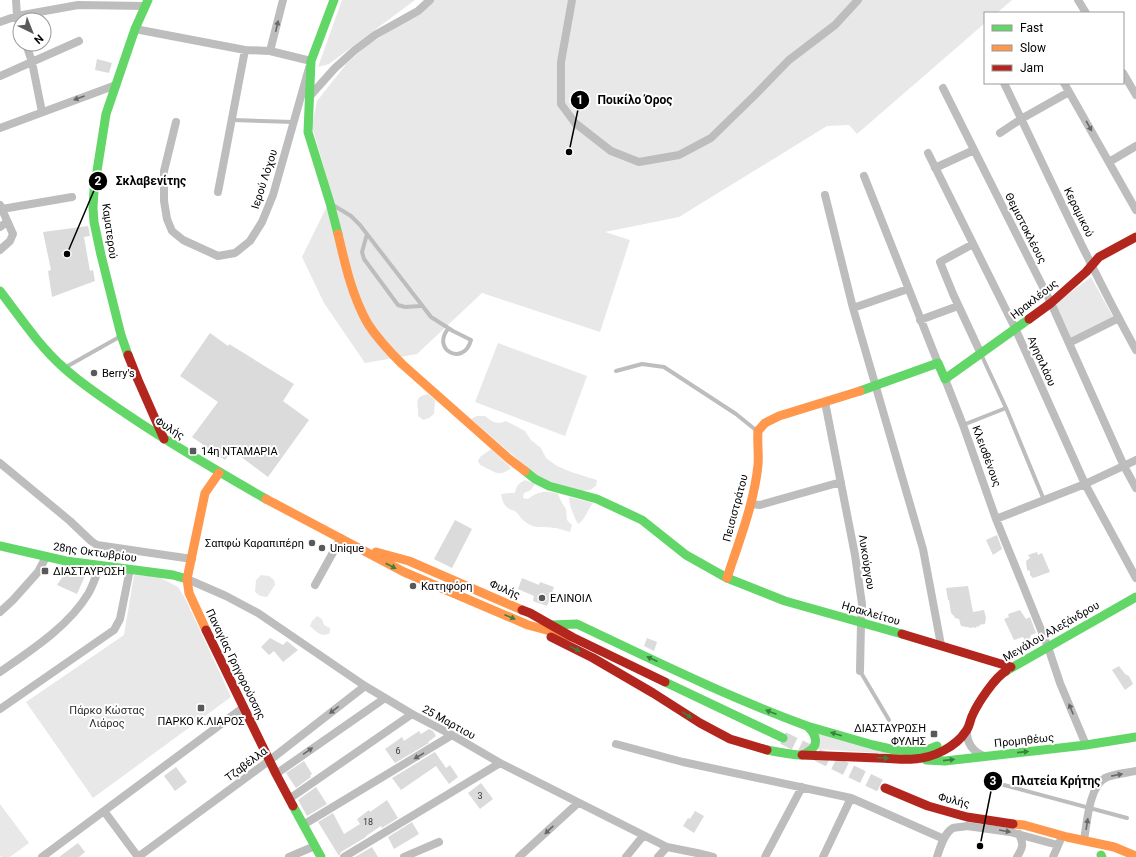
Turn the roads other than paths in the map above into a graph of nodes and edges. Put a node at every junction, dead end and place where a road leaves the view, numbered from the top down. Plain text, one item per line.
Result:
1 (16, 0) edge
2 (283, 0) edge
3 (334, 0) edge
4 (430, 0) edge
5 (572, 0) edge
6 (858, 0) edge
7 (1078, 0) edge
8 (146, 3) edge
9 (17, 12) edge
10 (39, 12) edge
11 (1085, 12) edge
12 (12, 18) edge
13 (0, 22) edge
14 (135, 29) junction
15 (79, 41) dead end
16 (245, 50) junction
17 (270, 51) junction
18 (29, 52) edge
19 (311, 61) junction
20 (32, 62) junction
21 (1124, 74) edge
22 (0, 76) edge
23 (1004, 84) edge
24 (1065, 84) edge
25 (116, 85) junction
26 (943, 88) dead end
27 (1070, 92) junction
28 (1136, 94) edge
29 (310, 97) junction
30 (42, 112) junction
31 (1021, 119) junction
32 (232, 120) junction
33 (176, 122) dead end
34 (293, 122) junction
35 (0, 128) edge
36 (1000, 133) dead end
37 (1136, 146) edge
38 (974, 150) junction
39 (928, 153) dead end
40 (1109, 162) junction
41 (935, 168) junction
42 (864, 176) dead end
43 (218, 192) dead end
44 (825, 195) dead end
45 (72, 197) dead end
46 (330, 203) junction
47 (1, 207) edge
48 (1136, 210) edge
49 (8, 222) junction
50 (0, 227) edge
51 (367, 234) junction
52 (1136, 237) edge
53 (973, 244) junction
54 (0, 250) edge
55 (1092, 264) junction
56 (908, 289) junction
57 (0, 291) edge
58 (1051, 303) junction
59 (421, 306) junction
60 (958, 306) junction
61 (853, 308) junction
62 (1119, 318) junction
63 (920, 320) junction
64 (1016, 328) junction
65 (448, 329) junction
66 (121, 335) junction
67 (1069, 343) junction
68 (1136, 350) edge
69 (981, 354) junction
70 (938, 363) junction
71 (64, 368) junction
72 (616, 371) dead end
73 (945, 379) junction
74 (875, 386) junction
75 (825, 402) junction
76 (1006, 408) junction
77 (963, 425) junction
78 (758, 431) junction
79 (164, 439) junction
80 (1136, 460) edge
81 (0, 463) edge
82 (1124, 466) junction
83 (219, 473) junction
84 (841, 482) junction
85 (1085, 484) junction
86 (1136, 488) edge
87 (1044, 500) junction
88 (751, 504) junction
89 (996, 519) junction
90 (341, 538) junction
91 (0, 546) edge
92 (357, 547) junction
93 (46, 557) junction
94 (192, 559) junction
95 (100, 566) junction
96 (130, 569) junction
97 (727, 578) junction
98 (1136, 578) edge
99 (187, 579) junction
100 (315, 585) dead end
101 (1136, 597) edge
102 (0, 612) edge
103 (861, 623) junction
104 (528, 625) junction
105 (552, 625) junction
106 (572, 637) junction
107 (941, 645) junction
108 (1048, 647) junction
109 (1011, 667) junction
110 (860, 671) joint
111 (0, 672) edge
112 (365, 686) junction
113 (384, 698) junction
114 (244, 707) junction
115 (0, 708) edge
116 (412, 714) junction
117 (972, 716) junction
118 (889, 720) dead end
119 (807, 726) junction
120 (967, 729) junction
121 (452, 735) junction
122 (1136, 737) edge
123 (783, 738) tunnel mouth
124 (616, 744) dead end
125 (1086, 745) junction
126 (802, 755) junction
127 (984, 756) junction
128 (914, 759) junction
129 (270, 760) junction
130 (500, 763) junction
131 (1136, 772) edge
132 (276, 774) junction
133 (1004, 785) dead end
134 (802, 787) junction
135 (885, 788) tunnel mouth
136 (851, 798) junction
137 (289, 799) junction
138 (578, 804) junction
139 (1089, 808) junction
140 (104, 811) junction
141 (1127, 818) dead end
142 (303, 825) junction
143 (1019, 834) junction
144 (643, 836) junction
145 (1064, 837) junction
146 (944, 839) junction
147 (1084, 840) junction
148 (439, 842) dead end
149 (1058, 845) junction
150 (315, 846) junction
151 (667, 847) junction
152 (1114, 847) junction
153 (1136, 848) edge
154 (521, 856) edge
155 (1102, 856) edge
156 (1136, 856) edge
157 (42, 857) edge
158 (138, 857) edge
159 (289, 857) edge
160 (321, 857) edge
161 (344, 857) edge
162 (404, 857) edge
163 (626, 857) edge
164 (658, 857) edge
165 (713, 857) edge
166 (765, 857) edge
167 (823, 857) edge
168 (937, 857) edge
169 (1017, 857) edge
170 (1053, 857) edge

1 - 9 street
17 -> 2 street
3 - 19 street, Ιερού Λόχου
4 - 29 street
5 - 6 street
7 - 11 street
8 - 10 street
8 - 14 street, Καματερού
12 - 13 street
14 - 16 street
14 - 25 street, Καματερού
15 - 20 street
16 - 17 street
16 - 32 street
17 - 19 street
18 - 20 street
19 - 29 street, Ηρακλείτου
19 - 34 street, Ιερού Λόχου
20 - 22 street
20 - 30 street
21 - 28 street
23 - 31 street, Κεραμικού
24 - 27 street
25 -> 30 street
25 - 66 street, Καματερού
26 - 38 street, Θεμιστοκλέους
27 - 31 street
27 -> 40 street
29 - 46 street, Ηρακλείτου
30 - 35 street
31 - 36 street
31 - 55 street, Κεραμικού
32 - 34 lane
32 - 43 street
33 - 34 street, Ιερού Λόχου
37 - 40 street
38 - 41 street
38 - 58 street, Θεμιστοκλέους
39 - 41 street, Αγησιλάου
40 - 48 street
41 - 53 street, Αγησιλάου
42 - 56 street, Κλεισθένους
44 - 61 street
45 - 47 street
46 - 51 lane
46 - 97 street, Ηρακλείτου
47 - 49 street
49 - 50 street
49 - 54 street
51 - 59 lane
51 - 59 lane
52 - 55 street, Ηρακλέους
53 - 60 street
53 - 64 street, Αγησιλάου
55 - 58 street, Ηρακλέους
55 - 62 street, Κεραμικού
56 - 61 street
56 - 63 street, Κλεισθένους
57 - 71 street, Φυλής
58 - 64 street, Ηρακλέους
58 - 67 street, Θεμιστοκλέους
59 - 65 lane
60 - 63 street
60 - 69 street
61 - 74 street
62 - 67 street
62 - 68 street, Κεραμικού
63 - 70 street, Κλεισθένους
64 - 69 street, Ηρακλέους
64 - 85 street, Αγησιλάου
65 - 65 lane
66 - 71 lane
66 - 79 street, Καματερού
67 - 82 street, Θεμιστοκλέους
69 - 73 street, Ηρακλέους
69 - 76 lane
70 - 73 street, Κλεισθένους
70 - 74 street
71 - 79 street, Φυλής
72 - 78 lane
73 - 77 street, Κλεισθένους
74 - 75 street
74 - 107 street
75 - 78 street
75 - 84 street, Λυκούργου
76 - 77 lane
76 - 87 lane
77 - 89 street, Κλεισθένους
78 - 88 street, Πεισιστράτου
79 - 83 street, Φυλής
80 - 82 street
81 - 94 street
82 - 85 street
82 - 86 street, Θεμιστοκλέους
83 - 90 street, Φυλής
83 - 94 street, Παναγίας Γρηγορούσσης
84 - 88 street
84 - 103 street, Λυκούργου
85 - 87 street
85 - 98 street, Αγησιλάου
87 - 89 street
88 - 97 street, Πεισιστράτου
89 - 108 street, Κλεισθένους
90 - 92 street, Φυλής
90 - 100 street
91 - 93 street, 28ης Οκτωβρίου
92 -> 104 street, Φυλής
92 - 105 street, Φυλής
93 - 95 street, 28ης Οκτωβρίου
93 - 102 street
94 - 99 street, Παναγίας Γρηγορούσσης
95 - 96 street, 28ης Οκτωβρίου
95 - 111 street
96 - 99 street, 28ης Οκτωβρίου
96 - 115 street
97 - 103 street, Ηρακλείτου
99 - 112 street, 25 Μαρτιου
99 - 114 street, Παναγίας Γρηγορούσσης
101 - 108 street, Μεγάλου Αλεξάνδρου
103 - 107 street, Ηρακλείτου
103 - 110 street, Λυκούργου
104 - 106 street, Φυλής
104 -> 126 street, Μεγάλου Αλεξάνδρου
105 - 106 street, Φυλής
119 -> 105 street, Μεγάλου Αλεξάνδρου
106 - 123 street, Φυλής
107 - 109 street, Ηρακλείτου
108 - 109 street, Μεγάλου Αλεξάνδρου
125 -> 108 street, Κλεισθένους
109 - 117 street, Μεγάλου Αλεξάνδρου
110 - 118 lane, Λυκούργου
112 - 113 street, 25 Μαρτιου
112 -> 129 street, Τζαβέλλα
113 - 116 street, 25 Μαρτιου
132 -> 113 street
114 - 129 street, Παναγίας Γρηγορούσσης
114 - 140 street
116 - 121 street, 25 Μαρτιου
116 - 137 street
117 -> 119 street, Μεγάλου Αλεξάνδρου
117 - 120 street, Μεγάλου Αλεξάνδρου
119 - 126 street
120 - 127 street
120 - 128 street, Μεγάλου Αλεξάνδρου
121 - 130 street, 25 Μαρτιου
121 -> 142 street
122 - 125 street, Προμηθέως
124 - 134 street
127 -> 125 street, Προμηθέως
126 -> 128 street, Μεγάλου Αλεξάνδρου
128 -> 127 street, Προμηθέως
129 - 132 street, Παναγίας Γρηγορούσσης
129 - 158 street, Τζαβέλλα
130 - 138 street, 25 Μαρτιου
130 - 161 street
139 -> 131 street
132 - 137 street, Παναγίας Γρηγορούσσης
133 - 139 lane
134 - 136 street
134 - 166 street
135 - 145 street, Φυλής
136 - 146 street
136 - 167 street
137 - 142 street, Παναγίας Γρηγορούσσης
138 - 144 street, 25 Μαρτιου
138 -> 154 street
139 - 141 lane
147 -> 139 street
140 - 157 street
140 - 158 street
142 - 150 street, Παναγίας Γρηγορούσσης
146 -> 143 street
143 - 149 street
143 - 169 street
144 - 151 street, 25 Μαρτιου
144 - 163 street
145 - 147 street, Φυλής
145 - 149 street
145 - 155 street, Φυλής
146 - 168 street
147 - 152 street, Φυλής
148 - 162 street
149 - 170 street
150 - 159 street
150 - 160 street, Παναγίας Γρηγορούσσης
151 - 164 street
151 - 165 street, 25 Μαρτιου
152 - 153 street
152 - 156 street, Φυλής

